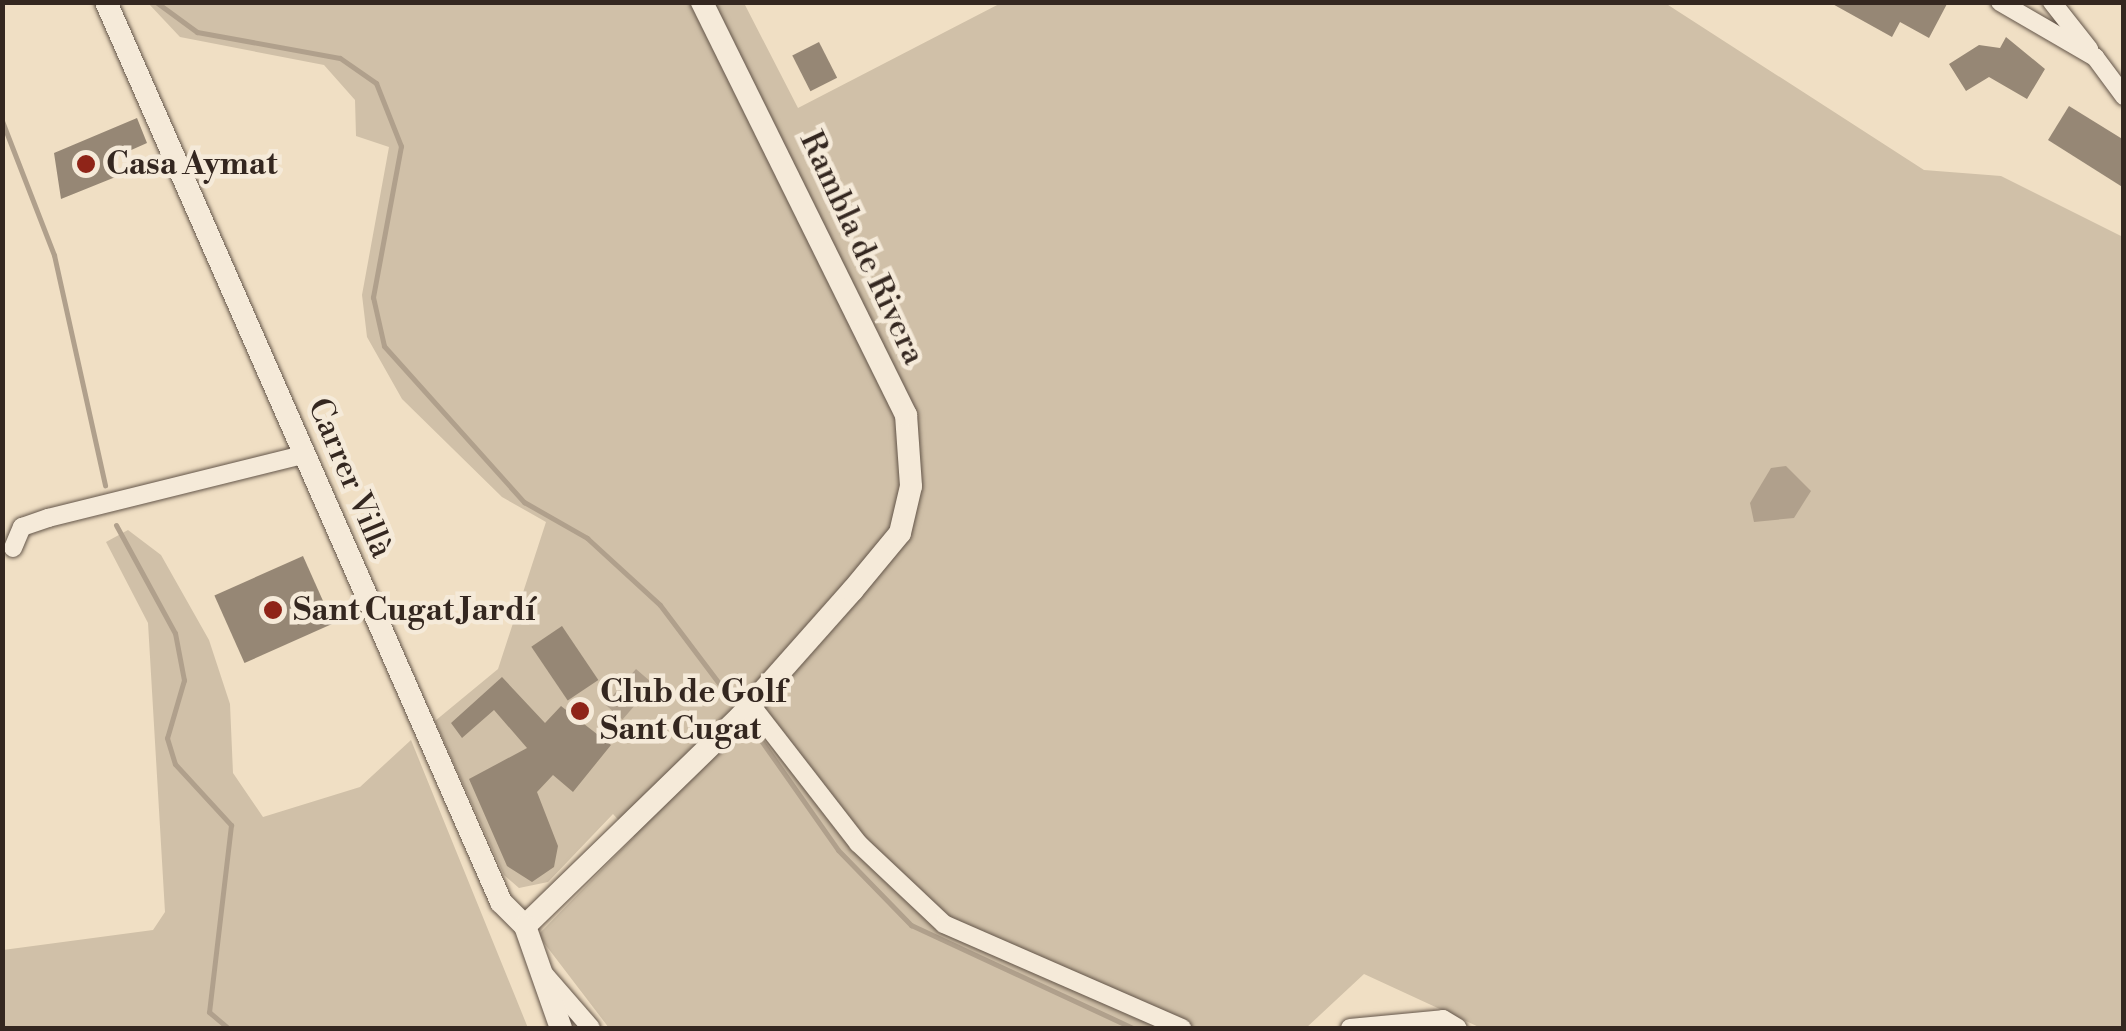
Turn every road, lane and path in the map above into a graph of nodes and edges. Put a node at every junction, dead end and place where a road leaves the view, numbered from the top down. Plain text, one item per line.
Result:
1 (106, 2) edge
2 (702, 2) edge
3 (2000, 2) edge
4 (2052, 2) edge
5 (2095, 57) junction
6 (2124, 96) edge
7 (299, 456) junction
8 (13, 548) dead end
9 (746, 710) junction
10 (526, 926) junction
11 (532, 960) junction
12 (561, 1028) edge
13 (592, 1028) edge
14 (1182, 1028) edge
15 (1350, 1028) edge
16 (1458, 1028) edge

1 - 7 street, Carrer Villà
2 - 9 street, Rambla de Rivera
3 - 5 street
4 - 5 street
5 - 6 street
7 - 8 street
7 - 10 street, Carrer Villà
9 - 10 street
9 - 14 street
10 - 11 street, Carrer Villà
11 - 12 street, Carrer Villà
11 - 13 street
15 - 16 street

